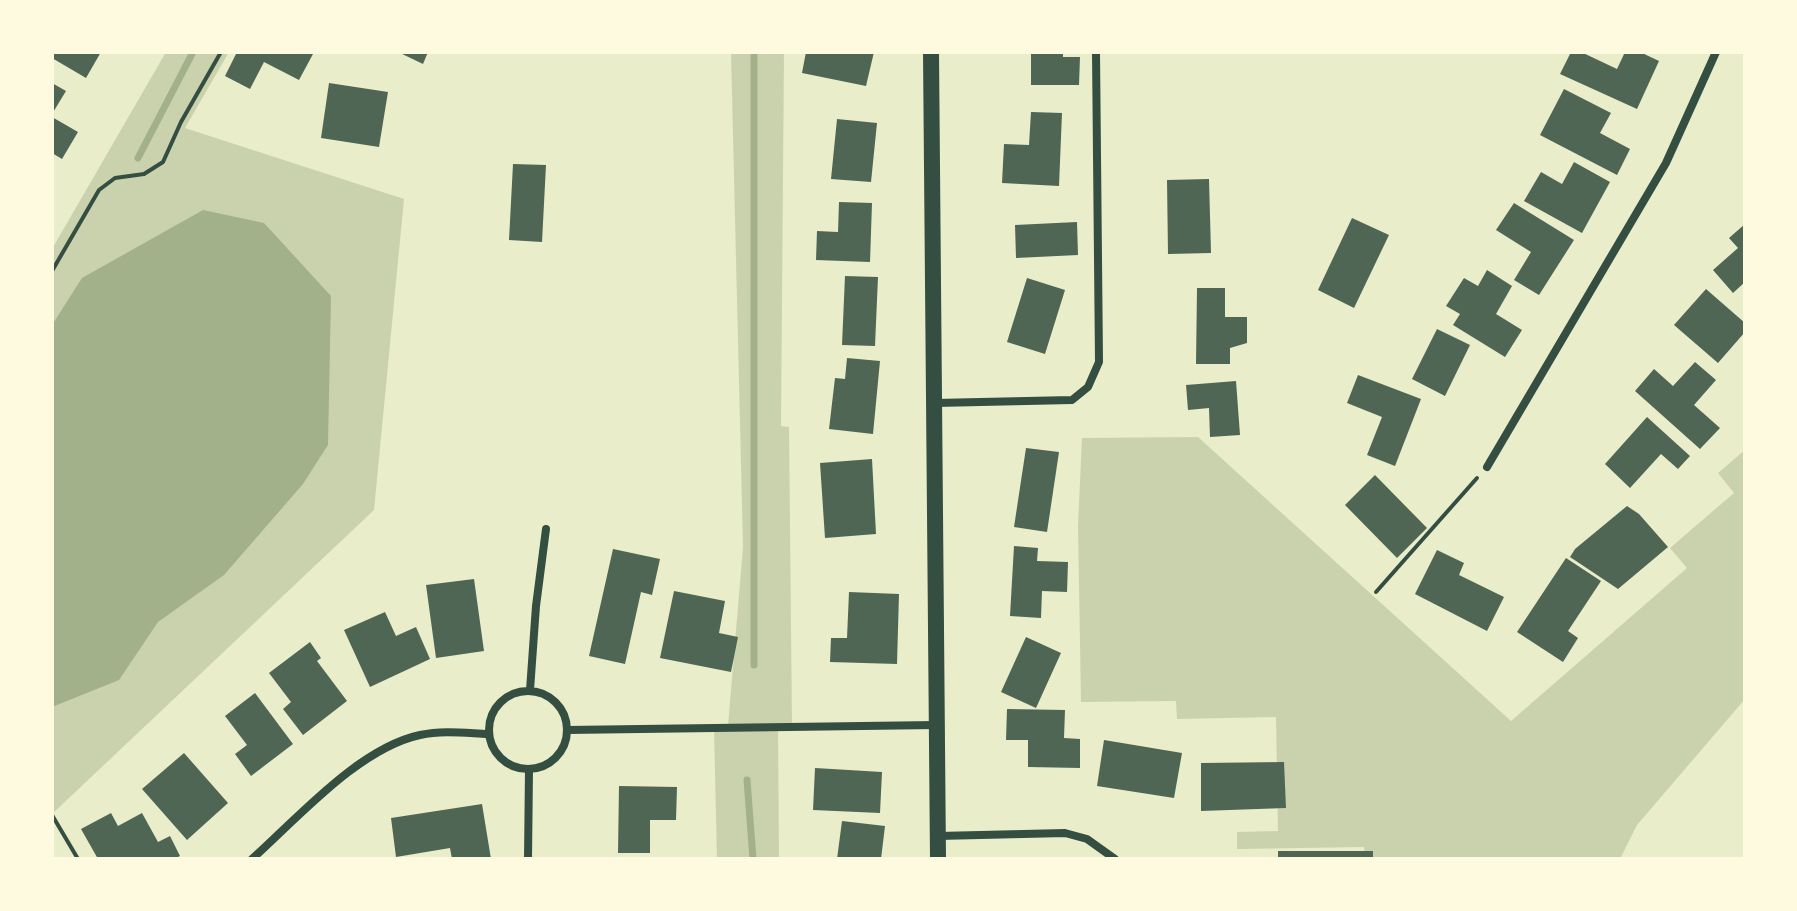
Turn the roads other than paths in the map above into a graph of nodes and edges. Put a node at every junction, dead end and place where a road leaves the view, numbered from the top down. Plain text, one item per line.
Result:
1 (931, 52) edge
2 (1096, 52) edge
3 (1716, 52) edge
4 (935, 403) junction
5 (1487, 467) road end
6 (546, 529) dead end
7 (530, 690) junction
8 (936, 725) junction
9 (567, 730) junction
10 (488, 734) junction
11 (529, 769) junction
12 (938, 836) junction
13 (252, 859) edge
14 (528, 859) edge
15 (938, 859) edge
16 (1115, 859) edge

1 - 4 main road
2 - 4 street
3 - 5 street
4 - 8 main road
6 - 7 street
7 - 9 street
7 - 10 street
8 - 9 street
8 - 12 main road
9 - 11 street
10 - 11 street
10 - 13 street
11 - 14 street
12 - 15 main road
12 - 16 street

